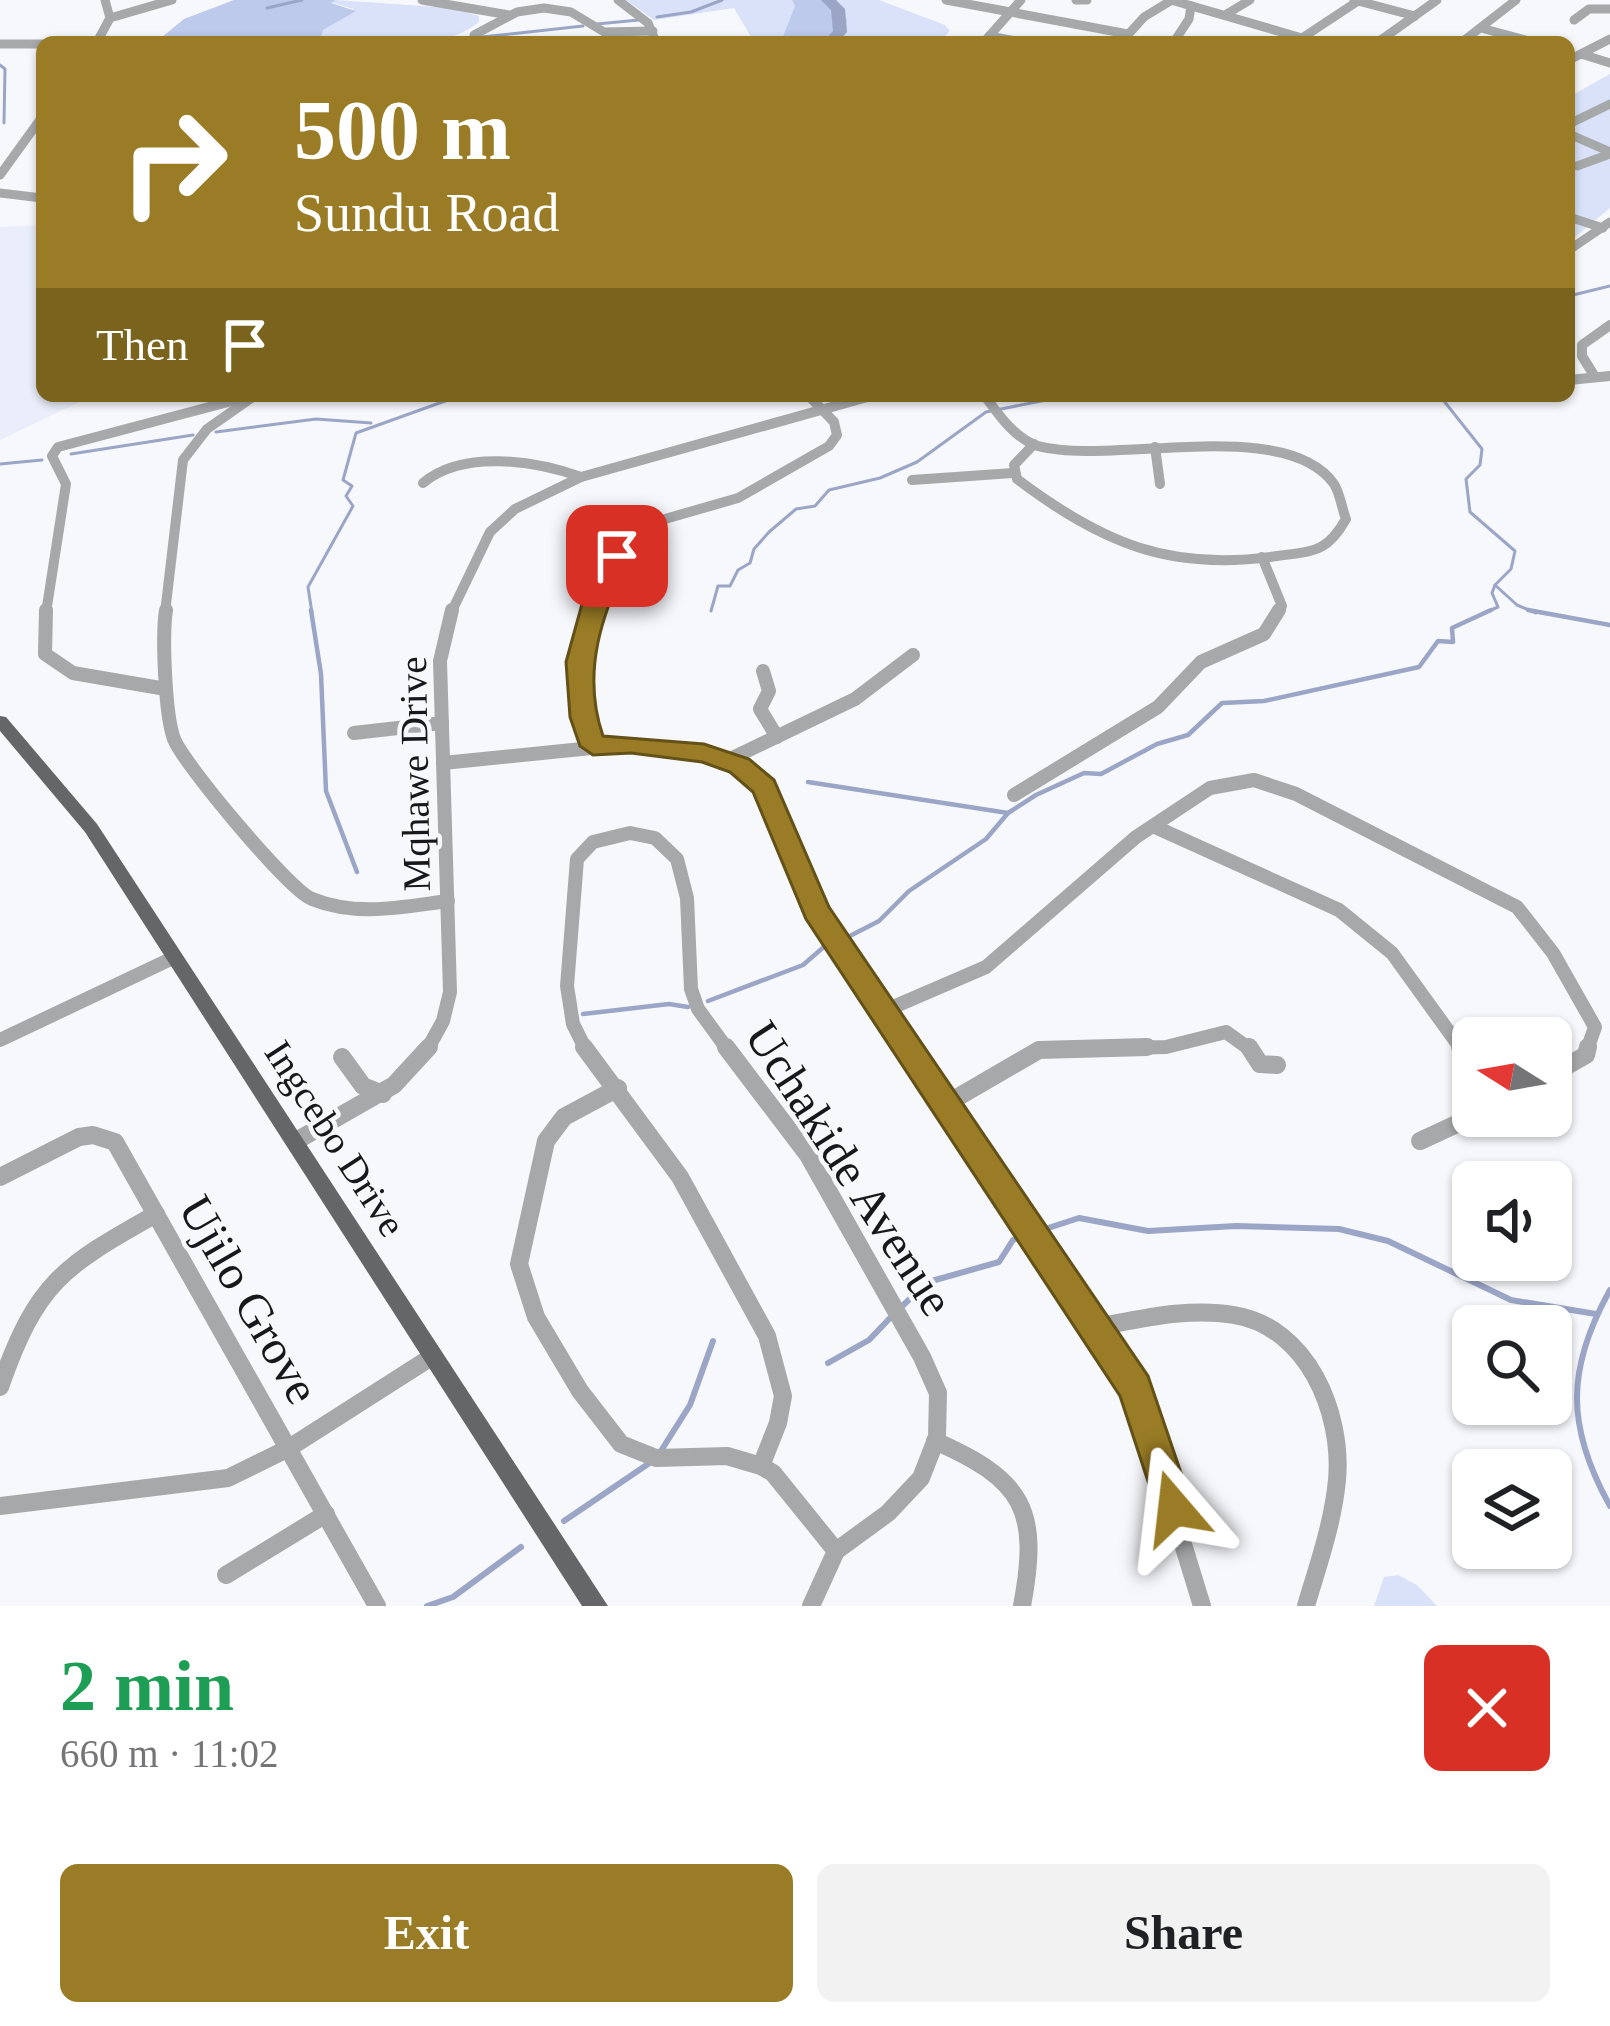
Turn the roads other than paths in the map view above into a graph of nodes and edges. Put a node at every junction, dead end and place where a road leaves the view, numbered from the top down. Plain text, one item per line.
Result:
1 (105, 0) edge
2 (172, 0) edge
3 (422, 0) edge
4 (617, 0) edge
5 (946, 0) edge
6 (1022, 0) edge
7 (1076, 0) edge
8 (1087, 0) edge
9 (1172, 0) edge
10 (1250, 0) edge
11 (1437, 0) edge
12 (1516, 0) edge
13 (1356, 1) edge
14 (1191, 6) junction
15 (1610, 9) edge
16 (1009, 14) junction
17 (509, 15) junction
18 (1225, 16) junction
19 (1415, 16) junction
20 (110, 18) junction
21 (1574, 20) dead end
22 (1481, 28) junction
23 (653, 31) junction
24 (100, 36) edge
25 (477, 36) edge
26 (654, 36) edge
27 (990, 36) edge
28 (1115, 36) edge
29 (1127, 36) edge
30 (1178, 36) edge
31 (1287, 36) edge
32 (1305, 36) edge
33 (1387, 36) edge
34 (1470, 36) edge
35 (1511, 36) edge
36 (1610, 39) edge
37 (0, 44) edge
38 (36, 44) edge
39 (1575, 55) edge
40 (1610, 63) edge
41 (1610, 104) edge
42 (1575, 121) edge
43 (36, 125) edge
44 (1575, 137) edge
45 (1610, 153) edge
46 (1577, 166) dead end
47 (0, 175) edge
48 (0, 193) edge
49 (36, 197) edge
50 (1575, 218) edge
51 (1607, 225) edge
52 (1575, 246) edge
53 (1610, 325) edge
54 (1610, 376) edge
55 (1595, 377) junction
56 (1575, 379) edge
57 (227, 402) edge
58 (244, 402) edge
59 (816, 402) edge
60 (849, 402) edge
61 (989, 402) edge
62 (824, 409) junction
63 (1034, 444) junction
64 (1155, 447) junction
65 (1013, 473) junction
66 (581, 477) junction
67 (912, 480) dead end
68 (423, 483) dead end
69 (1160, 484) dead end
70 (1262, 557) junction
71 (913, 655) dead end
72 (763, 671) dead end
73 (166, 689) junction
74 (0, 721) edge
75 (442, 723) junction
76 (354, 733) dead end
77 (777, 736) junction
78 (593, 746) junction
79 (728, 760) junction
80 (443, 763) junction
81 (1014, 795) dead end
82 (1153, 826) junction
83 (448, 901) junction
84 (175, 957) junction
85 (884, 1011) junction
86 (1452, 1036) edge
87 (0, 1040) edge
88 (342, 1058) dead end
89 (1572, 1063) edge
90 (1276, 1065) dead end
91 (618, 1088) junction
92 (383, 1094) junction
93 (946, 1104) junction
94 (1452, 1126) edge
95 (1420, 1141) dead end
96 (296, 1142) junction
97 (0, 1177) edge
98 (156, 1214) junction
99 (1096, 1327) junction
100 (433, 1356) junction
101 (0, 1387) edge
102 (935, 1442) junction
103 (290, 1448) junction
104 (761, 1466) junction
105 (0, 1505) edge
106 (326, 1514) junction
107 (836, 1551) junction
108 (226, 1575) dead end
109 (377, 1606) edge
110 (596, 1606) edge
111 (811, 1606) edge
112 (1022, 1606) edge
113 (1202, 1606) edge
114 (1306, 1606) edge

1 - 20 street
2 - 20 street
3 - 17 street
4 - 23 street
5 - 16 street
6 - 16 street
7 - 8 street
9 - 14 street
9 - 29 street
10 - 18 street
11 - 19 street
12 - 22 street
13 - 19 street
13 - 32 street
14 - 18 street
14 - 30 street
15 - 21 street
16 - 27 street
16 - 28 street
17 - 23 street
17 - 25 street
18 - 31 street
19 - 33 street
20 - 24 street
22 - 34 street
22 - 35 street
23 - 26 street
36 - 39 street
37 - 38 street
39 - 40 street
41 - 42 street
43 - 47 street
44 - 45 street
45 - 46 street
48 - 49 street
50 - 51 street
51 - 52 street
53 - 55 street
54 - 55 street
55 - 56 street
57 - 73 street
58 - 73 street
59 - 62 street
60 - 62 street, Mqhawe Drive
61 - 63 street
62 - 66 street, Mqhawe Drive
62 - 78 street
63 - 64 street
63 - 65 street
64 - 69 street
64 - 70 street
65 - 67 street
65 - 70 street
66 - 68 street
66 - 75 street, Mqhawe Drive
70 - 81 street
71 - 77 street
72 - 77 street
73 - 83 street
74 - 84 main road, Ingcebo Drive
75 - 76 street
75 - 80 street, Mqhawe Drive
77 - 79 street
78 - 79 street
78 - 80 street
79 - 85 street
80 - 83 street, Mqhawe Drive
82 - 85 street
82 - 86 street
82 - 89 street
83 - 92 street, Mqhawe Drive
84 - 87 street
84 - 96 main road, Ingcebo Drive
85 - 93 street
88 - 92 street
90 - 93 street
91 - 102 street, Uchakide Avenue
91 - 104 street, Uchakide Avenue
91 - 104 street
92 - 96 street, Mqhawe Drive
93 - 99 street
94 - 95 street
96 - 100 main road, Ingcebo Drive
97 - 98 street, Ujilo Grove
98 - 101 street
98 - 103 street, Ujilo Grove
99 - 113 street
99 - 114 street
100 - 103 street
100 - 110 main road, Ingcebo Drive
102 - 107 street, Uchakide Avenue
102 - 112 street
103 - 105 street
103 - 106 street, Ujilo Grove
104 - 107 street
106 - 108 street
106 - 109 street, Ujilo Grove
107 - 111 street

